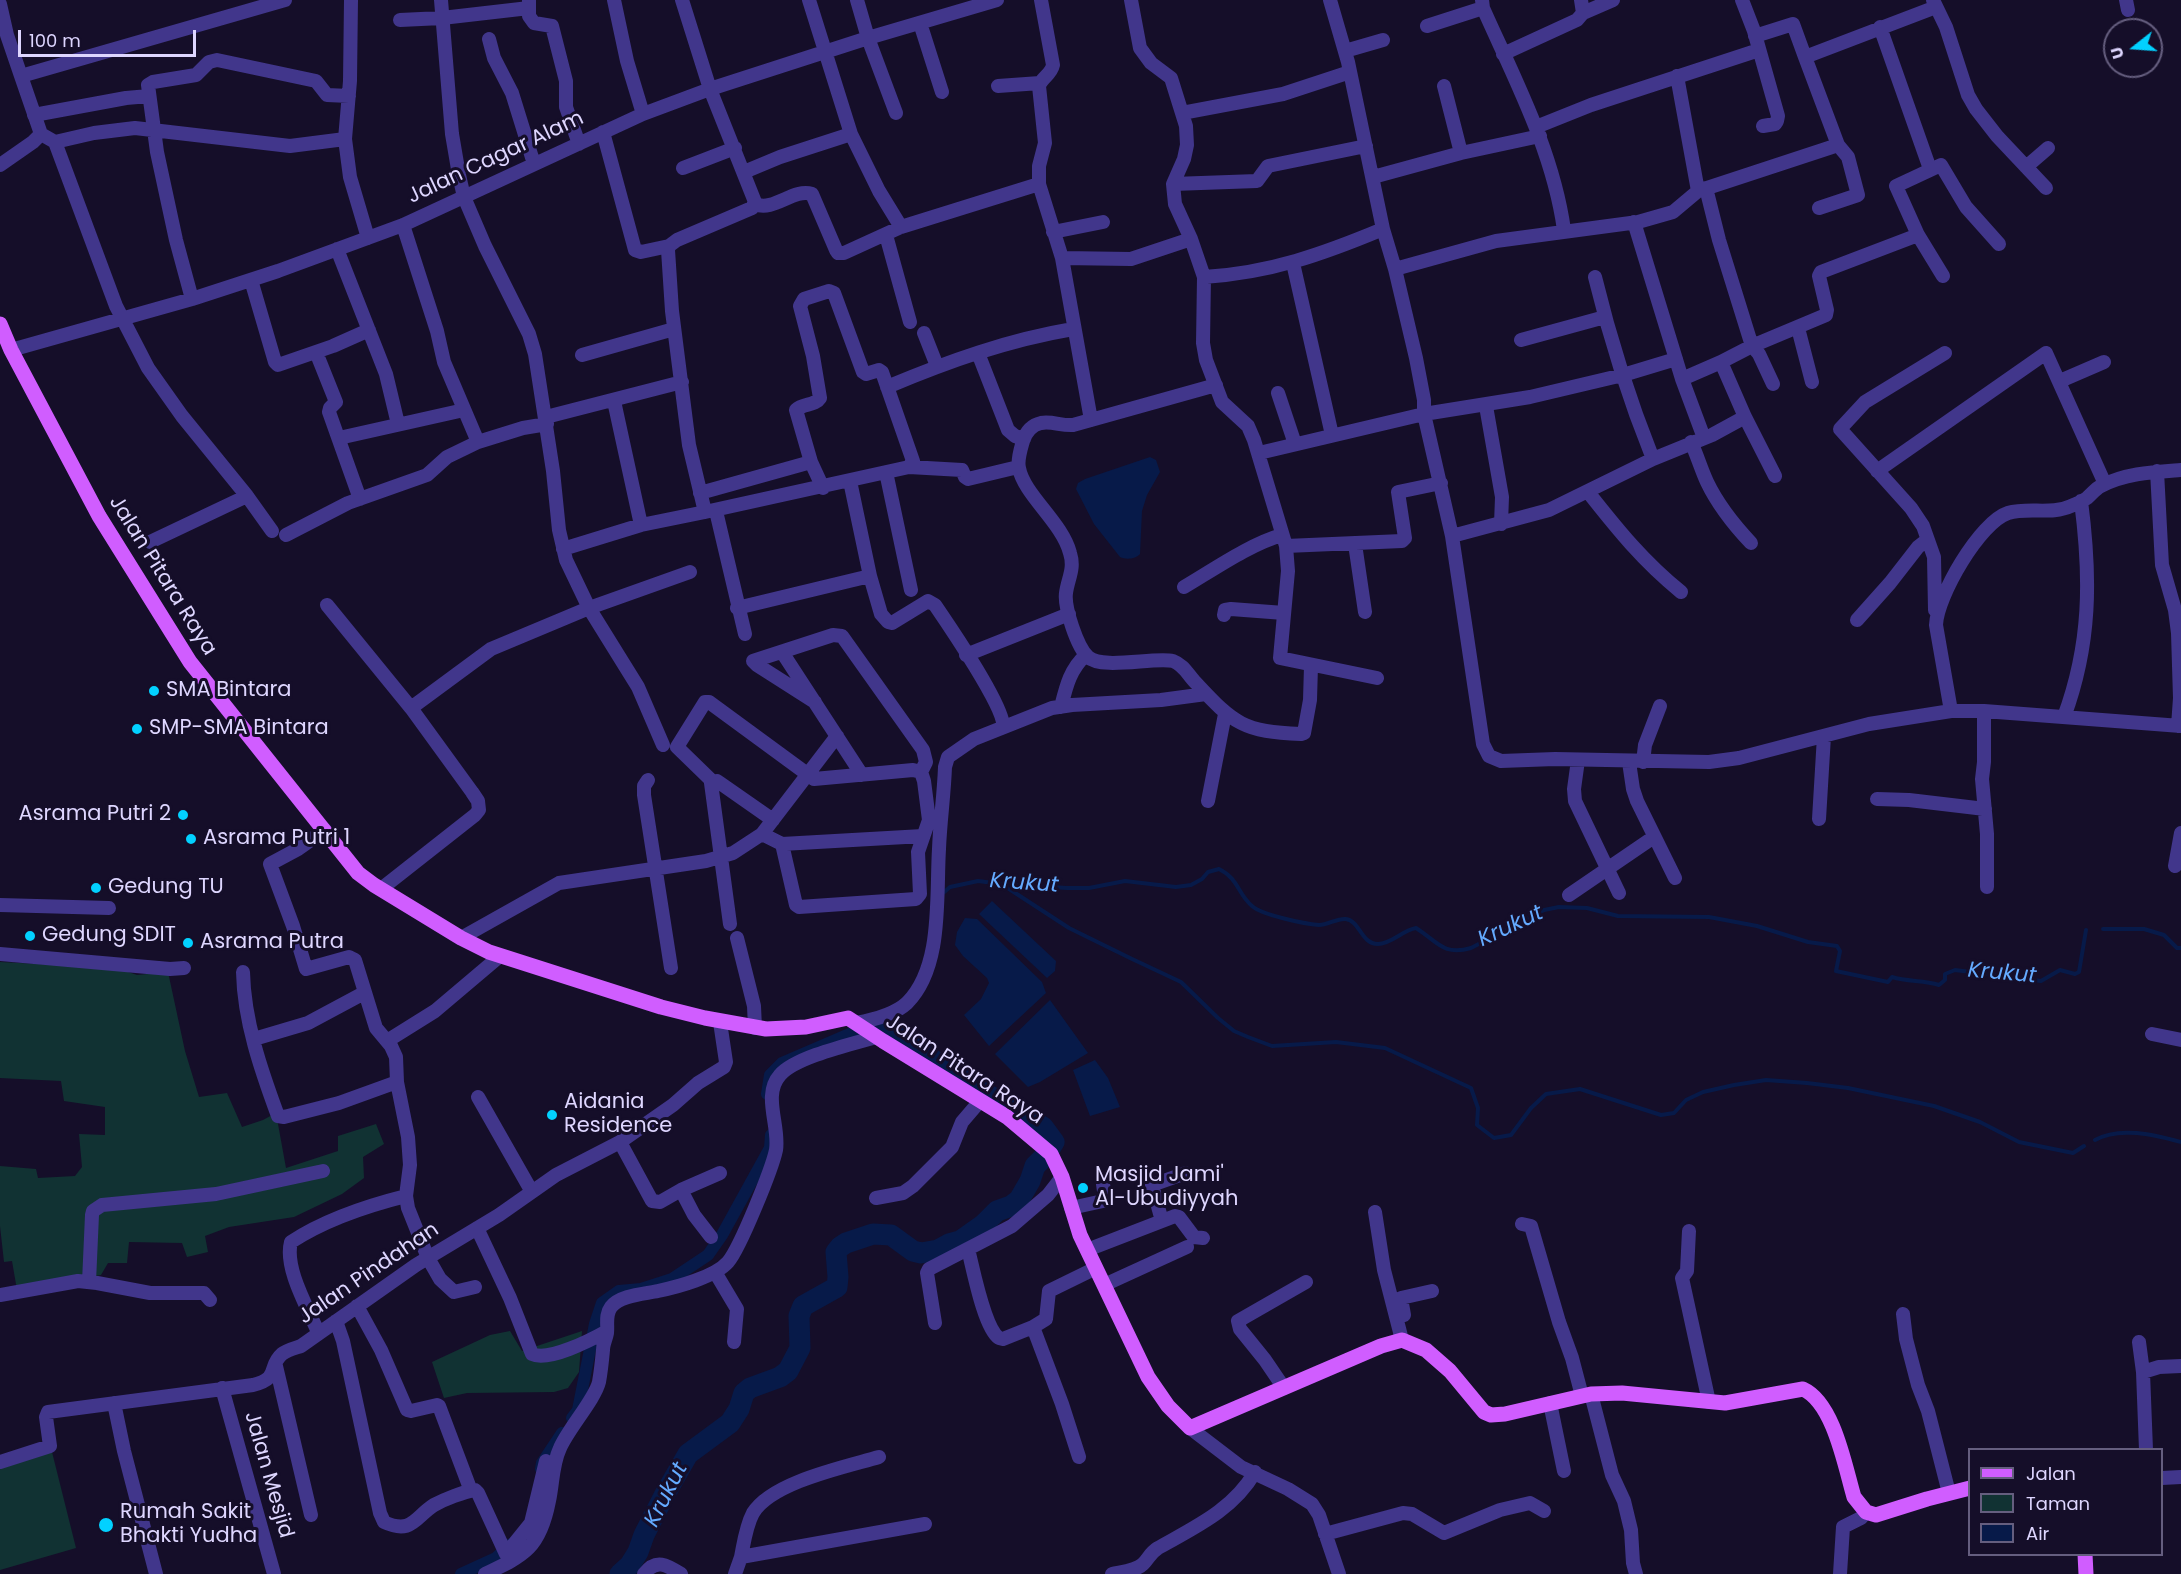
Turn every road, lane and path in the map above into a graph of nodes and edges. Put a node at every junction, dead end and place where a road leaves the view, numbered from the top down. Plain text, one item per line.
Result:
1 (285, 0) edge
2 (351, 0) edge
3 (441, 0) edge
4 (614, 0) edge
5 (682, 0) edge
6 (809, 0) edge
7 (857, 0) edge
8 (997, 0) edge
9 (1041, 0) edge
10 (1131, 0) edge
11 (1330, 0) edge
12 (1613, 0) edge
13 (1742, 0) edge
14 (977, 3) edge
15 (1935, 3) edge
16 (0, 4) edge
17 (529, 4) edge
18 (1482, 4) edge
19 (1582, 7) edge
20 (442, 18) junction
21 (400, 20) dead end
22 (920, 23) junction
23 (1427, 26) dead end
24 (1880, 27) junction
25 (867, 38) junction
26 (489, 39) dead end
27 (1383, 40) dead end
28 (1757, 43) junction
29 (1345, 51) junction
30 (825, 53) junction
31 (1503, 54) junction
32 (1805, 57) junction
33 (1350, 72) junction
34 (21, 76) junction
35 (1677, 76) junction
36 (1040, 83) junction
37 (998, 86) dead end
38 (1444, 86) dead end
39 (710, 89) junction
40 (942, 92) dead end
41 (149, 96) junction
42 (349, 96) junction
43 (896, 113) dead end
44 (643, 114) junction
45 (1182, 114) junction
46 (34, 115) junction
47 (1763, 126) dead end
48 (154, 129) junction
49 (603, 132) junction
50 (1538, 132) junction
51 (41, 134) junction
52 (851, 134) junction
53 (345, 139) junction
54 (56, 142) junction
55 (579, 144) junction
56 (1838, 145) junction
57 (1366, 146) junction
58 (735, 148) junction
59 (2048, 148) dead end
60 (1461, 153) junction
61 (534, 164) junction
62 (0, 165) edge
63 (2026, 167) junction
64 (683, 168) dead end
65 (1930, 169) junction
66 (744, 172) junction
67 (1373, 177) junction
68 (1039, 184) junction
69 (1173, 184) junction
70 (2046, 188) dead end
71 (1702, 190) junction
72 (464, 197) junction
73 (755, 204) junction
74 (1819, 208) dead end
75 (1103, 222) dead end
76 (1634, 222) junction
77 (403, 225) junction
78 (901, 227) junction
79 (1383, 229) junction
80 (1564, 230) junction
81 (1053, 232) junction
82 (1918, 234) junction
83 (886, 235) junction
84 (368, 238) junction
85 (1191, 239) junction
86 (1999, 244) dead end
87 (669, 246) junction
88 (338, 249) junction
89 (1062, 258) junction
90 (1293, 263) junction
91 (1395, 269) junction
92 (1943, 276) dead end
93 (1204, 277) junction
94 (1595, 277) dead end
95 (251, 280) junction
96 (192, 299) junction
97 (1605, 317) junction
98 (124, 319) junction
99 (910, 322) dead end
100 (0, 324) edge
101 (1798, 328) junction
102 (674, 329) junction
103 (1073, 329) junction
104 (369, 330) junction
105 (924, 333) dead end
106 (1521, 340) dead end
107 (1752, 346) junction
108 (11, 350) junction
109 (316, 352) junction
110 (978, 353) junction
111 (1945, 353) dead end
112 (582, 355) dead end
113 (1676, 359) junction
114 (1722, 362) junction
115 (2104, 362) dead end
116 (937, 366) junction
117 (1623, 375) junction
118 (1682, 379) junction
119 (2060, 381) junction
120 (682, 382) junction
121 (1812, 382) dead end
122 (1773, 384) dead end
123 (1216, 385) junction
124 (887, 387) junction
125 (1278, 393) dead end
126 (614, 401) junction
127 (1486, 406) junction
128 (464, 410) junction
129 (1424, 414) junction
130 (1745, 417) junction
131 (546, 420) junction
132 (1091, 420) junction
133 (398, 424) junction
134 (1332, 435) junction
135 (339, 438) junction
136 (1024, 439) junction
137 (1698, 440) junction
138 (478, 442) junction
139 (1295, 444) junction
140 (1259, 453) junction
141 (1653, 459) junction
142 (811, 462) junction
143 (909, 467) junction
144 (1018, 467) junction
145 (2181, 470) edge
146 (1877, 471) junction
147 (2157, 471) junction
148 (886, 472) junction
149 (1775, 476) dead end
150 (850, 481) junction
151 (1441, 483) junction
152 (2105, 484) junction
153 (823, 488) junction
154 (1588, 492) junction
155 (700, 493) junction
156 (247, 496) junction
157 (360, 499) junction
158 (2081, 501) junction
159 (711, 512) junction
160 (1501, 524) junction
161 (641, 525) junction
162 (272, 531) dead end
163 (286, 535) dead end
164 (1452, 536) junction
165 (1927, 540) junction
166 (1284, 541) junction
167 (150, 542) dead end
168 (1751, 543) dead end
169 (1355, 544) junction
170 (563, 549) junction
171 (690, 572) dead end
172 (870, 576) junction
173 (1184, 587) dead end
174 (911, 590) dead end
175 (1681, 592) dead end
176 (327, 605) dead end
177 (589, 608) junction
178 (737, 608) junction
179 (2178, 610) edge
180 (1365, 612) dead end
181 (1284, 613) junction
182 (1069, 614) junction
183 (1224, 615) dead end
184 (1936, 615) junction
185 (1857, 620) dead end
186 (745, 634) dead end
187 (782, 652) junction
188 (966, 655) junction
189 (1086, 655) junction
190 (1311, 666) junction
191 (1377, 678) dead end
192 (1206, 694) junction
193 (815, 702) junction
194 (1062, 706) junction
195 (1660, 706) dead end
196 (411, 708) junction
197 (1951, 711) junction
198 (1984, 711) junction
199 (1225, 714) junction
200 (2064, 717) junction
201 (2179, 726) edge
202 (1003, 727) junction
203 (837, 736) junction
204 (1824, 736) junction
205 (663, 745) dead end
206 (1578, 760) junction
207 (1636, 762) junction
208 (921, 772) junction
209 (807, 775) junction
210 (862, 775) junction
211 (648, 780) dead end
212 (713, 782) junction
213 (1877, 799) dead end
214 (1208, 801) dead end
215 (1985, 809) junction
216 (1819, 819) dead end
217 (773, 820) junction
218 (325, 830) junction
219 (2181, 833) edge
220 (762, 834) junction
221 (923, 836) junction
222 (1654, 837) junction
223 (782, 844) junction
224 (721, 858) junction
225 (2175, 866) dead end
226 (656, 868) junction
227 (1607, 868) junction
228 (1675, 878) dead end
229 (1987, 887) dead end
230 (381, 889) junction
231 (1619, 892) dead end
232 (1569, 895) dead end
233 (0, 905) edge
234 (109, 908) dead end
235 (730, 924) dead end
236 (461, 938) junction
237 (737, 938) dead end
238 (0, 954) edge
239 (500, 956) junction
240 (184, 968) dead end
241 (671, 968) dead end
242 (243, 972) dead end
243 (364, 993) junction
244 (720, 1022) junction
245 (755, 1028) junction
246 (866, 1030) junction
247 (2152, 1034) dead end
248 (254, 1039) junction
249 (2181, 1040) edge
250 (387, 1041) junction
251 (397, 1082) junction
252 (478, 1097) dead end
253 (980, 1101) junction
254 (620, 1142) junction
255 (323, 1171) dead end
256 (720, 1173) dead end
257 (1186, 1173) dead end
258 (1062, 1177) junction
259 (1103, 1184) dead end
260 (681, 1190) junction
261 (532, 1192) junction
262 (406, 1196) junction
263 (876, 1198) dead end
264 (1071, 1208) junction
265 (1375, 1212) dead end
266 (1162, 1221) junction
267 (1522, 1224) dead end
268 (477, 1228) junction
269 (1689, 1231) dead end
270 (711, 1236) dead end
271 (1203, 1238) dead end
272 (1187, 1247) dead end
273 (968, 1249) junction
274 (1087, 1250) junction
275 (428, 1257) junction
276 (1096, 1268) junction
277 (715, 1272) junction
278 (89, 1282) junction
279 (1306, 1282) dead end
280 (1104, 1285) junction
281 (475, 1287) dead end
282 (1432, 1291) dead end
283 (0, 1296) edge
284 (210, 1300) dead end
285 (357, 1306) junction
286 (1903, 1314) dead end
287 (336, 1321) junction
288 (935, 1323) dead end
289 (1033, 1327) junction
290 (318, 1332) junction
291 (605, 1332) junction
292 (1407, 1341) junction
293 (734, 1342) dead end
294 (2139, 1342) dead end
295 (276, 1366) junction
296 (2181, 1366) edge
297 (2143, 1372) junction
298 (1284, 1388) junction
299 (222, 1389) junction
300 (1586, 1395) junction
301 (1709, 1402) junction
302 (114, 1403) junction
303 (1550, 1403) junction
304 (1190, 1428) junction
305 (2146, 1448) edge
306 (879, 1457) dead end
307 (1079, 1457) dead end
308 (546, 1461) dead end
309 (0, 1462) edge
310 (1564, 1470) dead end
311 (1255, 1472) junction
312 (2181, 1477) edge
313 (2163, 1478) edge
314 (1968, 1488) edge
315 (471, 1491) junction
316 (1948, 1493) junction
317 (1544, 1511) dead end
318 (1866, 1512) junction
319 (311, 1515) dead end
320 (925, 1524) dead end
321 (1325, 1534) junction
322 (2085, 1556) edge
323 (741, 1557) junction
324 (668, 1569) edge
325 (1146, 1569) edge
326 (156, 1574) edge
327 (274, 1574) edge
328 (485, 1574) edge
329 (644, 1574) edge
330 (681, 1574) edge
331 (735, 1574) edge
332 (1112, 1574) edge
333 (1339, 1574) edge
334 (1636, 1574) edge
335 (1840, 1574) edge
336 (2086, 1574) edge

1 - 34 street
2 - 42 street
3 - 20 street
4 - 44 street
5 - 39 street
6 - 30 street
7 - 25 street
8 - 14 street, Jalan Cagar Alam
9 - 36 street
10 - 45 street
11 - 29 street
12 - 19 street
13 - 28 street
14 - 22 street, Jalan Cagar Alam
15 - 24 street
15 - 63 street
16 - 34 street
17 - 20 street
17 - 55 street
18 - 23 street
18 - 31 street
19 - 31 street
20 - 21 street
20 - 72 street
22 - 25 street, Jalan Cagar Alam
22 - 40 street
24 - 32 street
24 - 65 street
25 - 30 street, Jalan Cagar Alam
25 - 43 street
26 - 61 street
27 - 29 street
28 - 32 street
28 - 35 street
28 - 47 street
29 - 33 street
30 - 39 street, Jalan Cagar Alam
30 - 52 street
31 - 50 street
32 - 56 street
33 - 45 street
33 - 57 street
34 - 46 street
35 - 50 street
35 - 71 street
36 - 37 street
36 - 68 street
38 - 60 street
39 - 44 street, Jalan Cagar Alam
39 - 58 street
41 - 42 street
41 - 46 street
41 - 48 street
42 - 53 street
44 - 49 street, Jalan Cagar Alam
45 - 69 street
46 - 51 street
48 - 53 street
48 - 54 street
48 - 96 street
49 - 55 street, Jalan Cagar Alam
49 - 87 street
50 - 60 street
50 - 80 street
51 - 54 street
51 - 62 street
52 - 66 street
52 - 78 street
53 - 84 street
54 - 98 street
55 - 61 street, Jalan Cagar Alam
56 - 71 street
56 - 74 street
57 - 67 street
57 - 69 street
58 - 64 street
58 - 66 street
59 - 63 street
60 - 67 street
61 - 72 street, Jalan Cagar Alam
63 - 70 street
65 - 82 street
65 - 86 street
66 - 73 street
67 - 79 street
68 - 78 street
68 - 81 street
69 - 85 street
71 - 76 street
71 - 107 street
72 - 77 street, Jalan Cagar Alam
72 - 131 street
73 - 83 street
73 - 87 street
75 - 81 street
76 - 80 street
76 - 113 street
77 - 84 street, Jalan Cagar Alam
77 - 128 street
78 - 83 street
79 - 90 street
79 - 91 street
80 - 91 street
81 - 89 street
82 - 92 street
82 - 101 street
83 - 99 street
84 - 88 street, Jalan Cagar Alam
85 - 89 street
85 - 93 street
87 - 102 street
88 - 95 street, Jalan Cagar Alam
88 - 104 street
89 - 103 street
90 - 93 street
90 - 134 street
91 - 129 street
93 - 123 street
94 - 97 street
95 - 96 street, Jalan Cagar Alam
95 - 109 street
96 - 98 street, Jalan Cagar Alam
97 - 106 street
97 - 117 street
98 - 108 street, Jalan Cagar Alam
98 - 156 street
100 - 108 main road, Jalan Pitara Raya
101 - 107 street
101 - 121 street
102 - 112 street
102 - 120 street
103 - 110 street
103 - 132 street
104 - 109 street
104 - 133 street
105 - 116 street
107 - 114 street
107 - 122 street
108 - 218 main road, Jalan Pitara Raya
109 - 135 street
110 - 116 street
110 - 136 street
111 - 146 street
113 - 117 street
113 - 118 street
114 - 118 street
114 - 130 street
115 - 119 street
116 - 124 street
117 - 127 street
117 - 141 street
118 - 137 street
119 - 146 street
119 - 152 street
120 - 126 street
120 - 155 street
123 - 132 street
123 - 140 street
124 - 142 street
124 - 143 street
125 - 139 street
126 - 131 street
126 - 161 street
127 - 129 street
127 - 160 street
128 - 133 street
128 - 138 street
129 - 134 street
129 - 151 street
130 - 137 street
130 - 149 street
131 - 138 street
131 - 170 street
132 - 136 street
133 - 135 street
134 - 139 street
135 - 157 street
136 - 144 street
137 - 141 street
137 - 168 street
138 - 157 street
139 - 140 street
140 - 166 street
141 - 154 street
142 - 153 street
142 - 155 street
143 - 144 street
143 - 148 street
144 - 182 street
145 - 147 street
146 - 165 street
147 - 152 street
147 - 179 street
148 - 150 street
148 - 174 street
150 - 153 street
150 - 172 street
151 - 164 street
151 - 169 street
152 - 158 street
153 - 159 street
154 - 160 street
154 - 175 street
155 - 159 street
156 - 162 street
156 - 167 street
157 - 163 street
158 - 184 street
158 - 200 street
159 - 161 street
159 - 178 street
160 - 164 street
161 - 170 street
164 - 206 street
165 - 184 street
165 - 185 street
166 - 169 street
166 - 173 street
166 - 181 street
169 - 180 street
170 - 177 street
171 - 177 street
172 - 178 street
172 - 188 street
176 - 196 street
177 - 196 street
177 - 205 street
178 - 186 street
179 - 201 street
181 - 183 street
181 - 190 street
182 - 188 street
182 - 189 street
184 - 197 street
187 - 193 street
187 - 193 street
187 - 208 street
188 - 202 street
189 - 192 street
189 - 194 street
190 - 191 street
190 - 199 street
192 - 194 street
192 - 199 street
193 - 203 street
194 - 202 street
195 - 207 street
196 - 230 street
197 - 198 street
197 - 204 street
198 - 200 street
198 - 215 street
199 - 214 street
200 - 201 street
202 - 246 street
203 - 209 street
203 - 210 street
204 - 207 street
204 - 216 street
206 - 207 street
206 - 227 street
207 - 222 street
208 - 210 street
208 - 221 street
209 - 210 street
209 - 212 street
209 - 217 street
211 - 226 street
212 - 217 street
212 - 224 street
213 - 215 street
215 - 229 street
217 - 220 street
218 - 230 main road, Jalan Pitara Raya
218 - 243 street
219 - 225 street
220 - 223 street
220 - 224 street
221 - 223 street
221 - 223 street
222 - 227 street
222 - 228 street
224 - 226 street
224 - 235 street
226 - 236 street
226 - 241 street
227 - 231 street
227 - 232 street
230 - 236 main road, Jalan Pitara Raya
233 - 234 street
236 - 239 main road, Jalan Pitara Raya
237 - 245 street
238 - 240 street
239 - 244 main road, Jalan Pitara Raya
239 - 250 street
242 - 248 street
243 - 248 street
243 - 250 street
244 - 245 main road, Jalan Pitara Raya
244 - 254 street, Jalan Pindahan
245 - 246 main road, Jalan Pitara Raya
246 - 253 main road, Jalan Pitara Raya
246 - 277 street
247 - 249 street
248 - 251 street
250 - 251 street
251 - 262 street
252 - 261 street
253 - 258 main road, Jalan Pitara Raya
253 - 263 street
254 - 260 street
254 - 261 street, Jalan Pindahan
255 - 278 street
256 - 260 street
257 - 266 street
258 - 264 main road, Jalan Pitara Raya
258 - 273 street
259 - 264 street
260 - 270 street
261 - 268 street, Jalan Pindahan
262 - 275 street
262 - 290 street
264 - 274 main road, Jalan Pitara Raya
265 - 292 street
266 - 271 street
266 - 274 street
267 - 300 street
268 - 275 street, Jalan Pindahan
268 - 291 street
269 - 301 street
272 - 280 street
273 - 288 street
273 - 289 street
274 - 276 main road, Jalan Pitara Raya
275 - 281 street
275 - 285 street, Jalan Pindahan
276 - 280 main road, Jalan Pitara Raya
276 - 289 street
277 - 291 street
277 - 293 street
278 - 283 street
278 - 284 street
279 - 298 street
280 - 304 main road, Jalan Pitara Raya
282 - 292 street
285 - 287 street, Jalan Pindahan
285 - 315 street
286 - 316 street
287 - 290 street, Jalan Pindahan
287 - 315 street
289 - 307 street
290 - 295 street, Jalan Pindahan
291 - 328 street
292 - 298 main road
292 - 303 main road
294 - 297 street
295 - 299 street, Jalan Pindahan
295 - 319 street
296 - 297 street
297 - 305 street
298 - 304 main road
299 - 302 street, Jalan Pindahan
299 - 327 street, Jalan Mesjid
300 - 301 main road
300 - 303 main road
300 - 334 street
301 - 318 main road
302 - 309 street, Jalan Pindahan
302 - 326 street
303 - 310 street
304 - 311 street
306 - 323 street
308 - 315 street
311 - 321 street
311 - 325 street
312 - 313 street
314 - 316 main road
316 - 318 main road
317 - 321 street
318 - 335 street
320 - 323 street
321 - 333 street
322 - 336 main road
323 - 331 street
324 - 329 street
324 - 330 street
325 - 332 street

